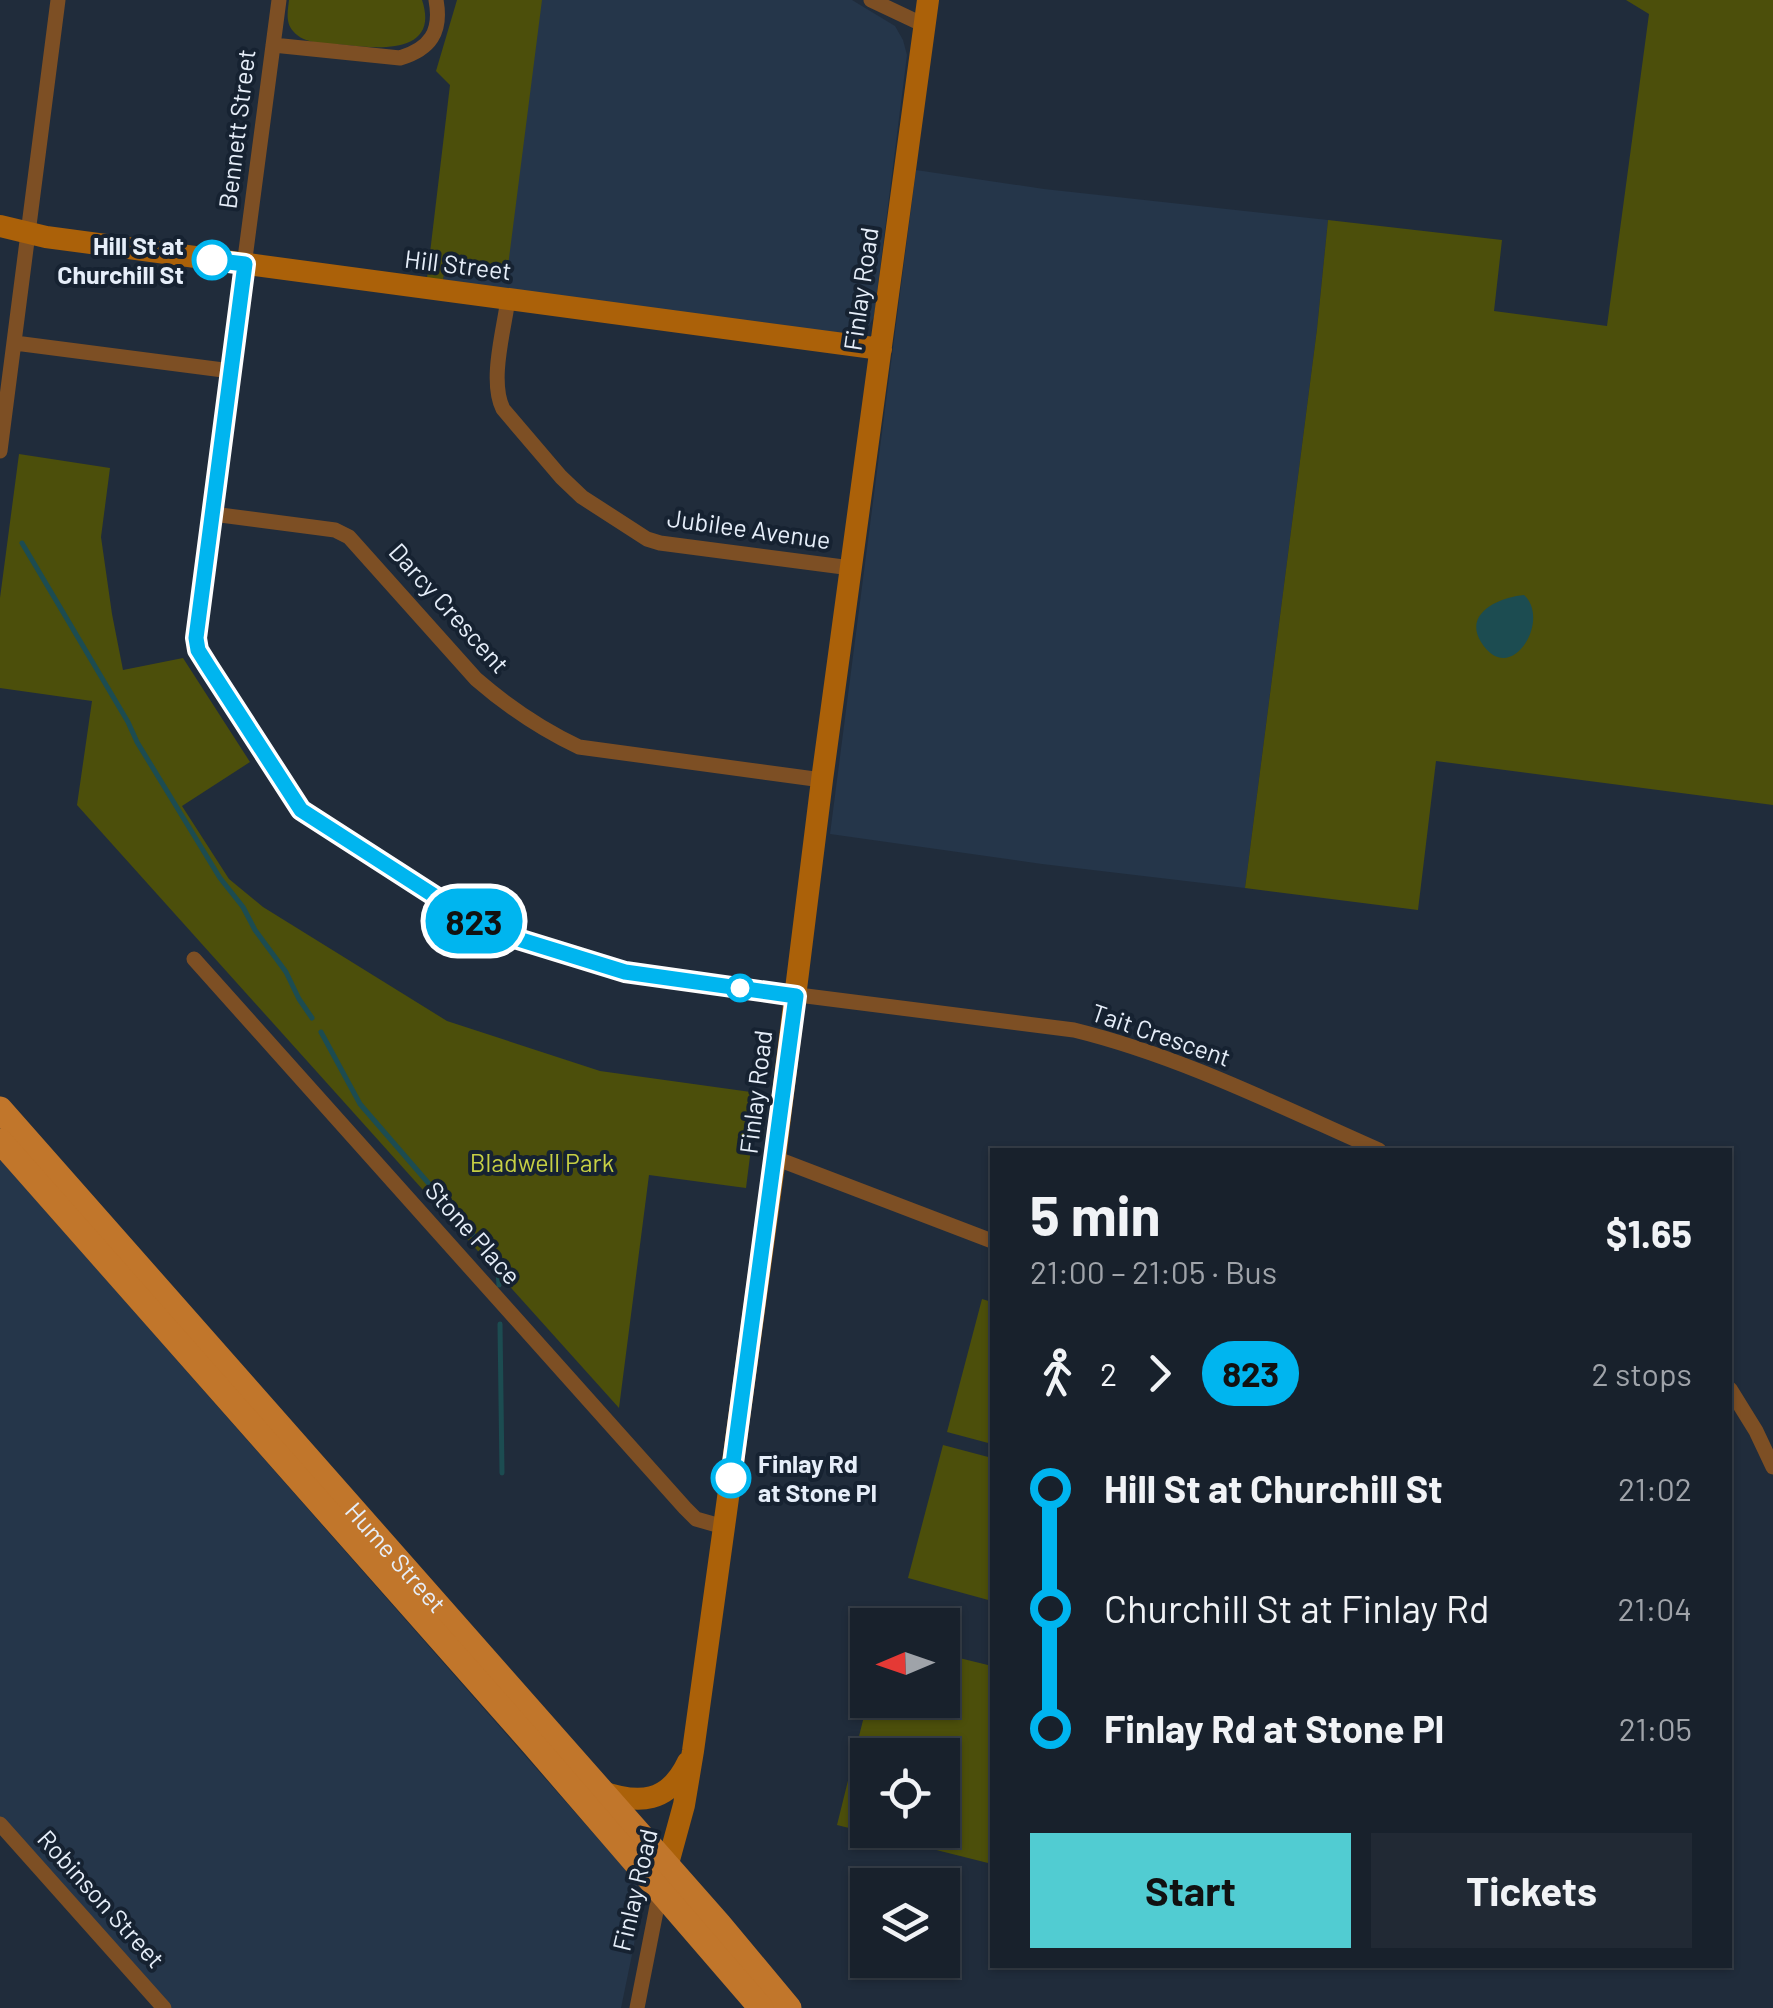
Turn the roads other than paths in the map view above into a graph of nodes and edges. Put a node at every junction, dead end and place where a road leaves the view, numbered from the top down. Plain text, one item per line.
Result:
1 (58, 0) edge
2 (280, 0) edge
3 (436, 0) edge
4 (871, 0) edge
5 (928, 0) edge
6 (924, 25) junction
7 (273, 45) junction
8 (0, 226) edge
9 (29, 235) junction
10 (245, 264) junction
11 (508, 299) junction
12 (16, 342) junction
13 (881, 349) junction
14 (230, 371) junction
15 (0, 450) edge
16 (212, 514) junction
17 (851, 568) junction
18 (822, 780) junction
19 (194, 958) dead end
20 (796, 996) junction
21 (0, 1109) edge
22 (0, 1141) edge
23 (1374, 1148) edge
24 (775, 1158) junction
25 (990, 1239) edge
26 (1732, 1393) edge
27 (1773, 1467) edge
28 (724, 1526) junction
29 (693, 1751) junction
30 (600, 1791) junction
31 (0, 1824) edge
32 (667, 1866) junction
33 (660, 1891) junction
34 (164, 2008) edge
35 (637, 2008) edge
36 (761, 2008) edge
37 (789, 2008) edge

1 - 9 street
2 - 7 street, Bennett Street
3 - 7 street
4 - 6 street
5 - 6 street, Finlay Road
6 - 13 street, Finlay Road
7 - 10 street, Bennett Street
8 - 9 street, Hill Street
9 - 10 street, Hill Street
9 - 12 street
10 - 11 street, Hill Street
10 - 14 street, Bennett Street
11 - 13 street, Hill Street
11 - 17 street, Jubilee Avenue
12 - 14 street
12 - 15 street
13 - 17 street, Finlay Road
14 - 16 street, Bennett Street
16 - 18 street, Darcy Crescent
16 - 20 street, Tait Crescent
17 - 18 street, Finlay Road
18 - 20 street, Finlay Road
19 - 28 street, Stone Place
20 - 23 street, Tait Crescent
20 - 24 street, Finlay Road
21 - 30 main road, Hume Street
22 - 33 main road, Hume Street
24 - 25 street
24 - 28 street, Finlay Road
26 - 27 street
28 - 29 street, Finlay Road
29 - 30 street
29 - 32 street, Finlay Road
30 - 32 main road, Hume Street
31 - 34 street, Robinson Street
32 - 33 street, Finlay Road
32 - 37 main road, Hume Street
33 - 35 street, Finlay Road
33 - 36 main road, Hume Street

